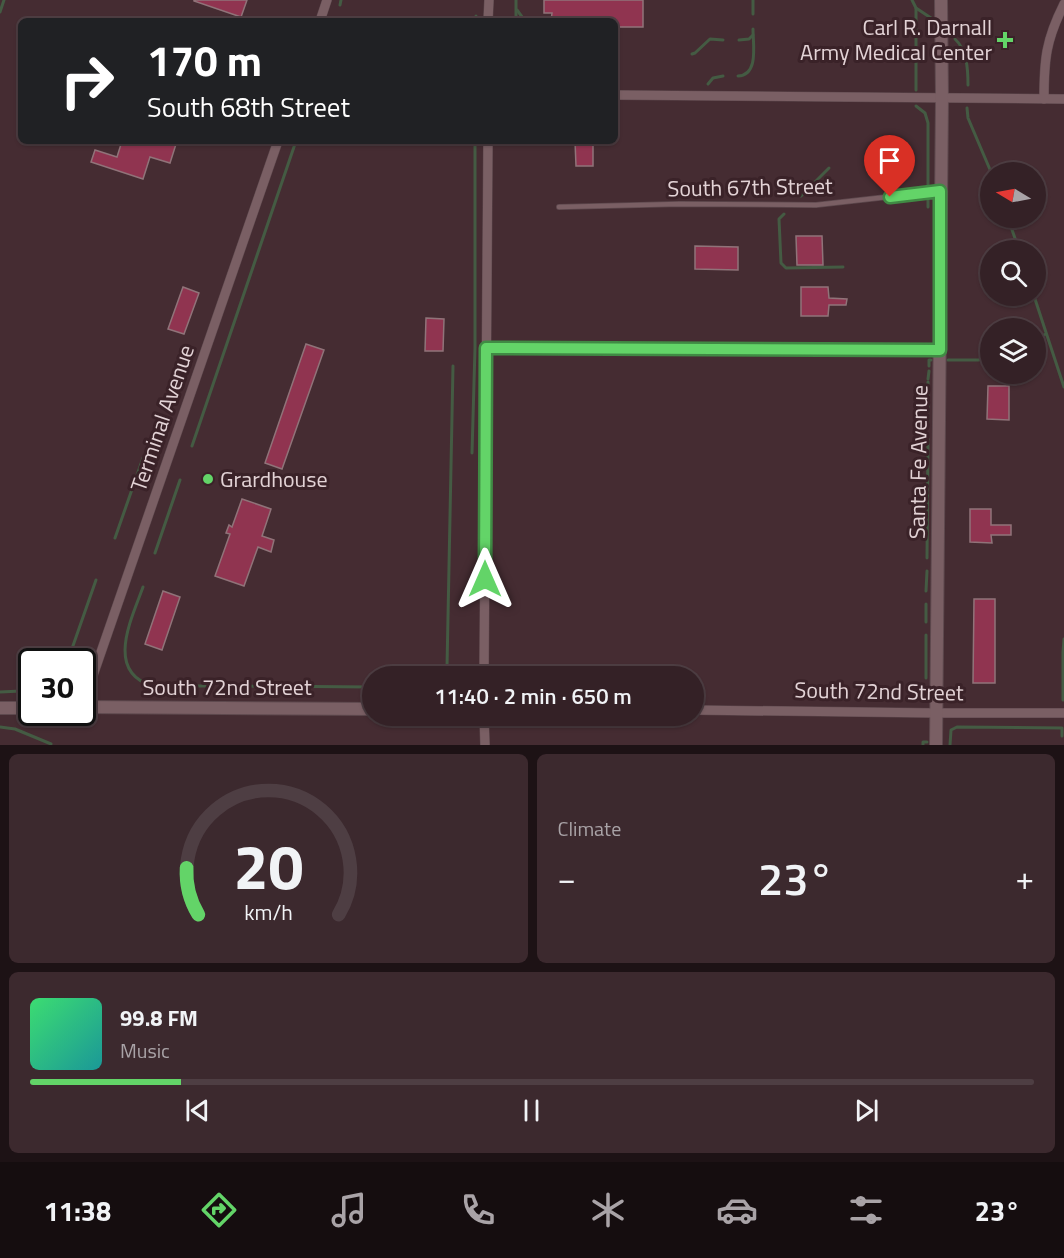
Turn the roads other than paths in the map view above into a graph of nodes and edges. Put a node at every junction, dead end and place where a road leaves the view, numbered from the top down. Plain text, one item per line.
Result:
1 (327, 0) edge
2 (489, 0) edge
3 (941, 0) edge
4 (1064, 4) edge
5 (321, 18) edge
6 (488, 18) edge
7 (618, 95) edge
8 (942, 98) junction
9 (1044, 99) junction
10 (1064, 99) edge
11 (277, 144) edge
12 (488, 144) edge
13 (940, 191) junction
14 (559, 207) dead end
15 (486, 348) junction
16 (940, 350) junction
17 (484, 666) edge
18 (96, 667) edge
19 (96, 707) edge
20 (0, 708) edge
21 (18, 708) edge
22 (362, 709) edge
23 (704, 710) edge
24 (936, 713) junction
25 (1064, 713) edge
26 (484, 726) edge
27 (485, 745) edge
28 (936, 745) edge

1 - 5 street
2 - 6 street
3 - 8 street, Santa Fe Avenue
4 - 9 street
7 - 8 street
8 - 9 street
8 - 13 street, Santa Fe Avenue
9 - 10 street
11 - 18 street, Terminal Avenue
12 - 15 street
13 - 14 lane, South 67th Street
13 - 16 street, Santa Fe Avenue
15 - 16 street
15 - 17 street
16 - 24 street, Santa Fe Avenue
19 - 22 street, South 72nd Street
20 - 21 street
23 - 24 street, South 72nd Street
24 - 25 street, South 72nd Street
24 - 28 street, Santa Fe Avenue
26 - 27 street

